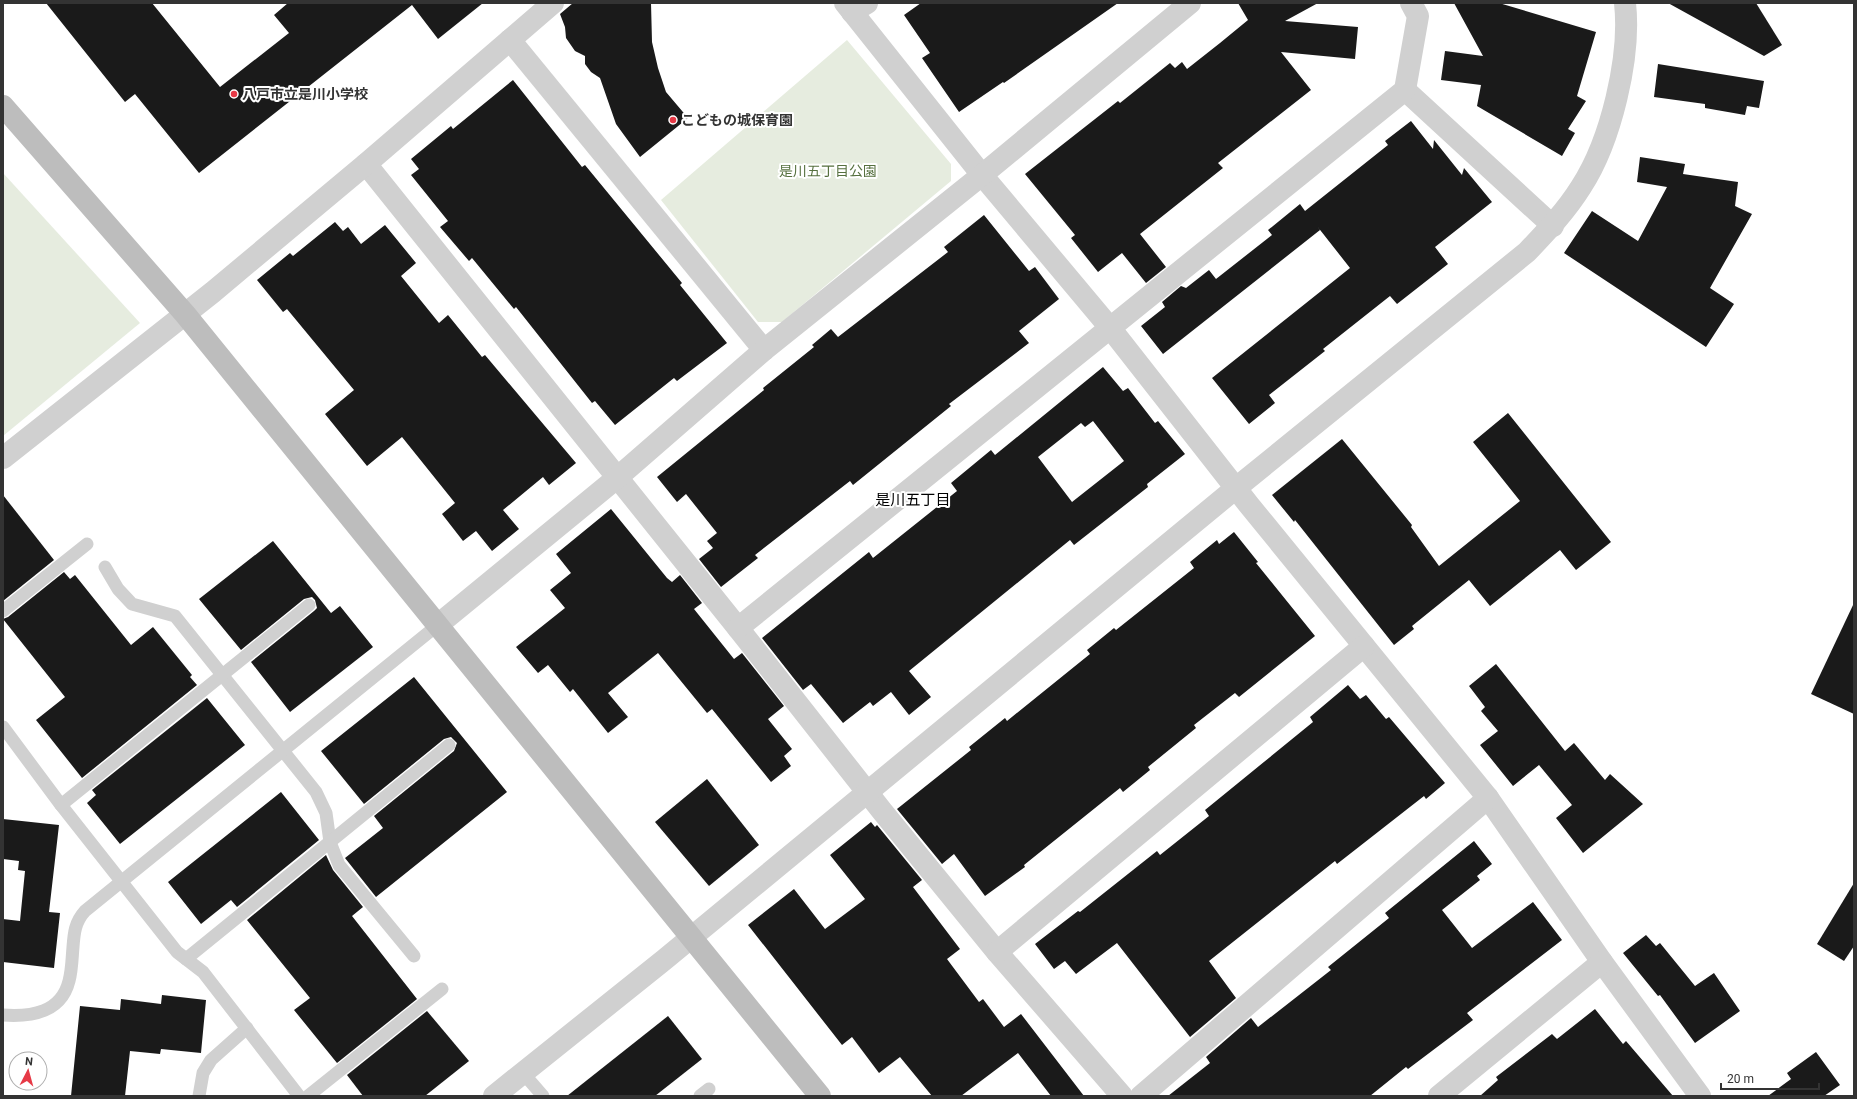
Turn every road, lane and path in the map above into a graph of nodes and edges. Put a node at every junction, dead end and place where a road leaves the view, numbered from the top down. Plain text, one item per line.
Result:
1 (553, 3) edge
2 (1190, 3) edge
3 (1411, 3) edge
4 (1625, 3) edge
5 (855, 6) edge
6 (510, 40) junction
7 (1405, 90) junction
8 (3, 106) edge
9 (366, 164) junction
10 (982, 175) junction
11 (1553, 226) junction
12 (185, 314) junction
13 (1111, 329) junction
14 (764, 350) junction
15 (3, 458) edge
16 (618, 477) junction
17 (1236, 488) junction
18 (87, 544) dead end
19 (105, 568) dead end
20 (309, 605) dead end
21 (3, 611) edge
22 (439, 624) junction
23 (738, 628) junction
24 (1364, 646) junction
25 (223, 674) junction
26 (3, 727) edge
27 (449, 745) dead end
28 (283, 750) junction
29 (866, 792) junction
30 (1488, 798) junction
31 (61, 805) junction
32 (330, 842) junction
33 (121, 880) junction
34 (691, 937) junction
35 (997, 952) junction
36 (414, 956) dead end
37 (186, 959) junction
38 (1602, 962) junction
39 (442, 989) dead end
40 (3, 1015) edge
41 (248, 1028) junction
42 (523, 1073) junction
43 (199, 1096) edge
44 (299, 1096) edge
45 (308, 1096) edge
46 (494, 1096) edge
47 (543, 1096) edge
48 (820, 1096) edge
49 (1122, 1096) edge
50 (1141, 1096) edge
51 (1439, 1096) edge
52 (1700, 1096) edge

1 - 6 street
2 - 10 street
3 - 7 street
4 - 11 street
5 - 10 street
6 - 9 street
6 - 14 street
7 - 11 street
7 - 13 street
8 - 12 street
9 - 12 street
9 - 16 street
10 - 13 street
10 - 14 street
11 - 17 street
12 - 15 street
12 - 22 street
13 - 17 street
13 - 23 street
14 - 16 street
16 - 22 street
16 - 23 street
17 - 24 street
17 - 29 street
18 - 21 lane
19 - 25 lane
20 - 25 lane
22 - 28 lane
22 - 34 street
23 - 29 street
24 - 30 street
24 - 35 street
25 - 28 lane
25 - 31 lane
26 - 31 lane
27 - 32 lane
28 - 32 lane
28 - 33 lane
29 - 34 street
29 - 35 street
30 - 38 street
30 - 50 street
31 - 33 lane
32 - 36 lane
32 - 37 lane
33 - 37 lane
33 - 40 lane
34 - 42 street
34 - 48 street
35 - 49 street
37 - 41 lane
38 - 51 street
38 - 52 street
39 - 45 lane
41 - 43 lane
41 - 44 lane
42 - 46 street
42 - 47 lane

